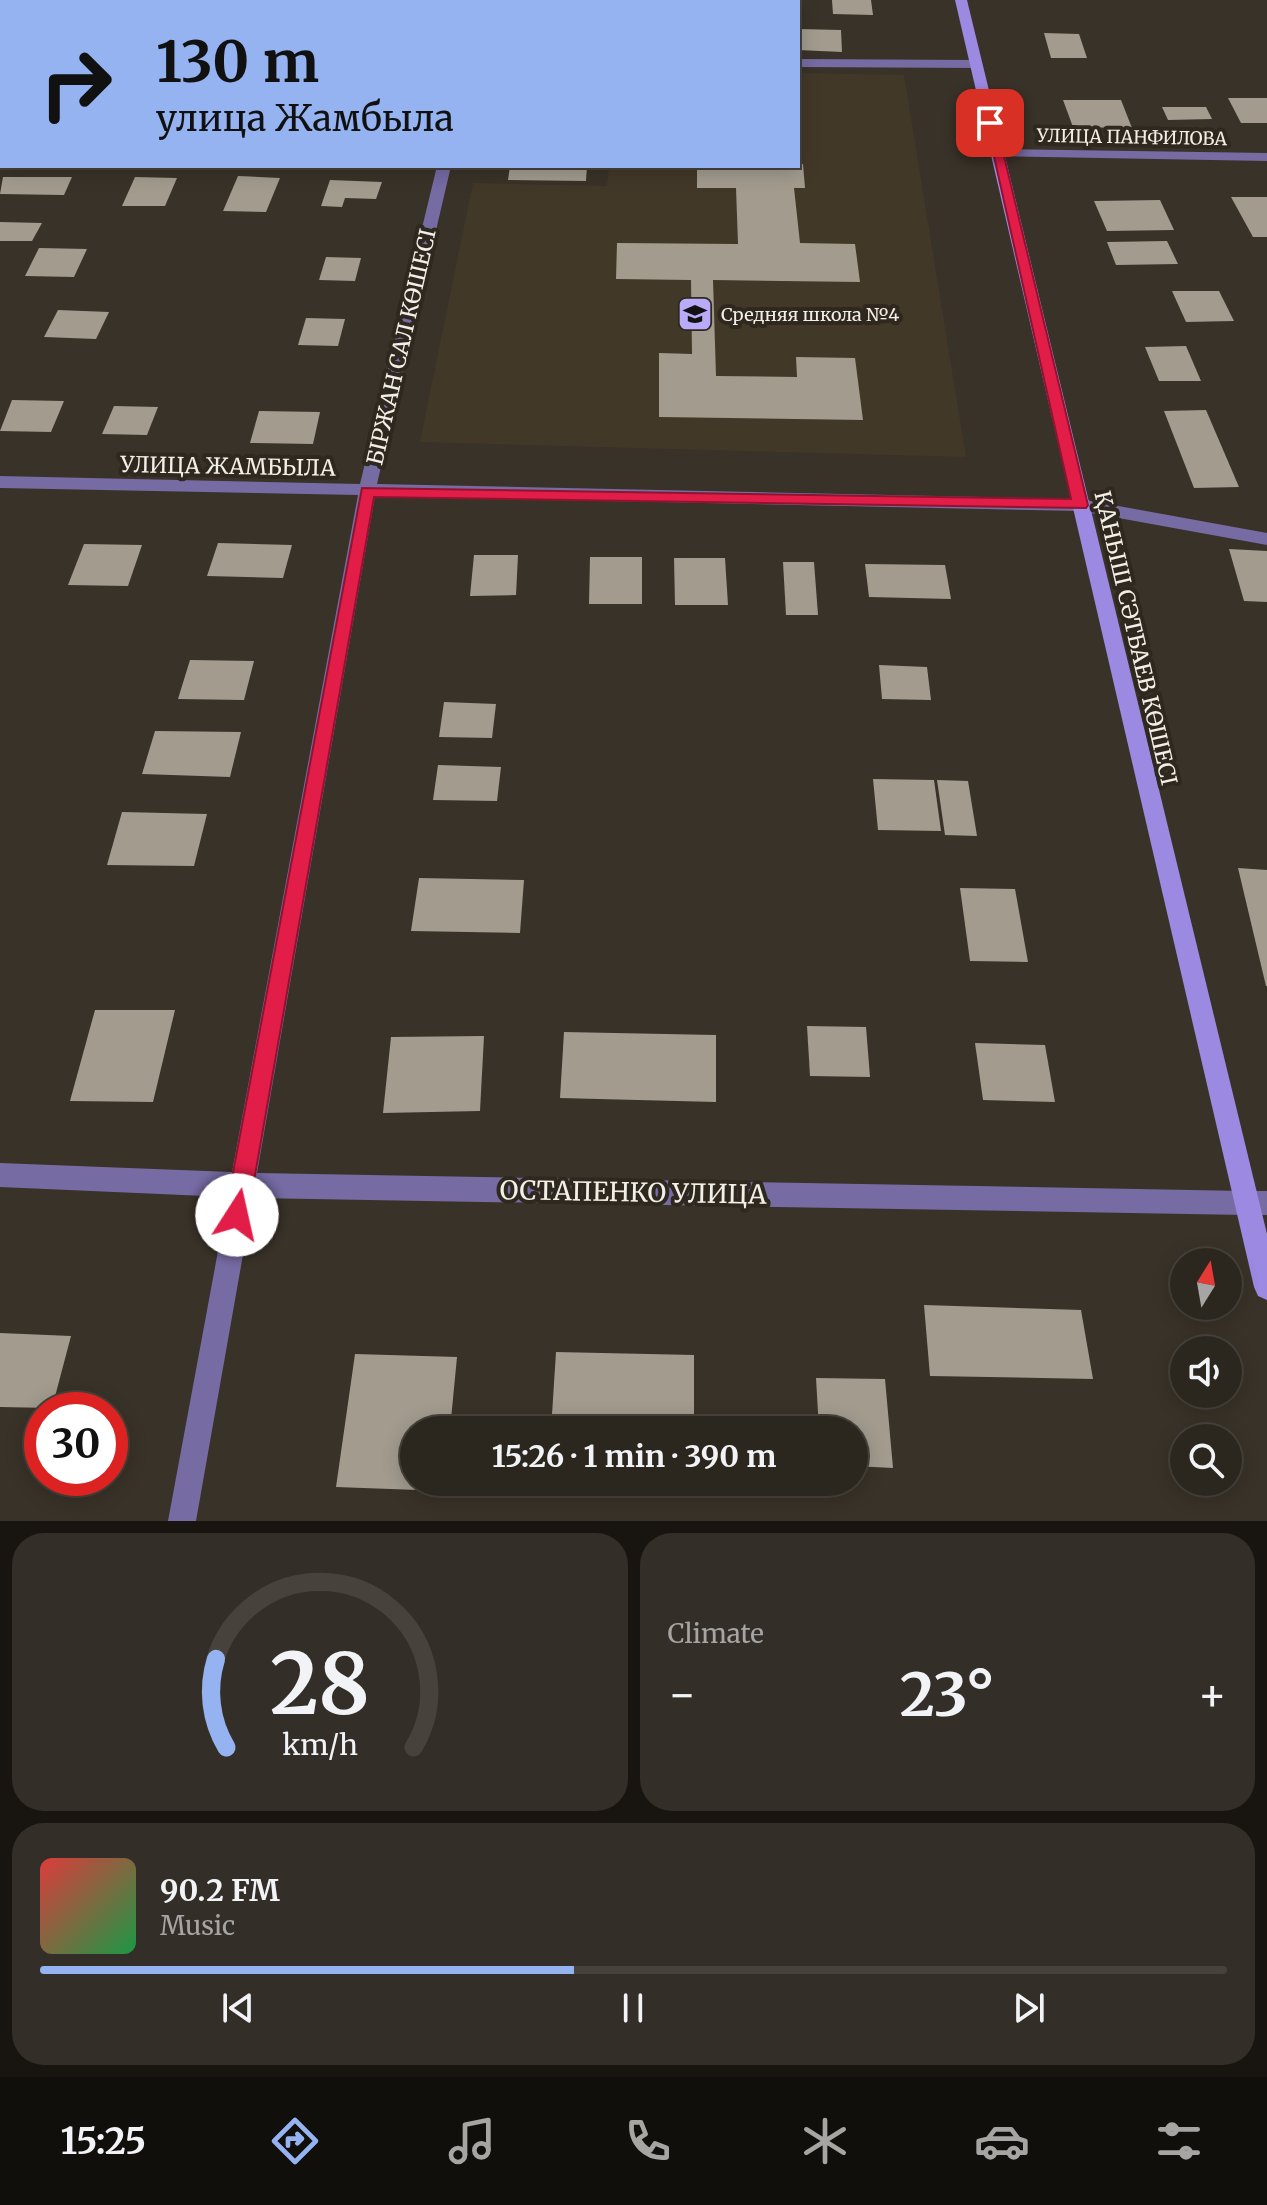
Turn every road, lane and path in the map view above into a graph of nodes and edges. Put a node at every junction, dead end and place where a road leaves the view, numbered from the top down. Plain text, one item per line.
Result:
1 (961, 0) edge
2 (800, 63) edge
3 (976, 64) junction
4 (997, 153) junction
5 (1267, 157) edge
6 (444, 168) edge
7 (0, 482) edge
8 (367, 492) junction
9 (1080, 505) junction
10 (1267, 539) edge
11 (0, 1175) edge
12 (242, 1185) junction
13 (1256, 1203) edge
14 (1267, 1287) edge
15 (182, 1521) edge

1 - 3 street, ҚАНЫШ СӘТБАЕВ КӨШЕСІ
2 - 3 street
3 - 4 street, ҚАНЫШ СӘТБАЕВ КӨШЕСІ
4 - 5 street, УЛИЦА ПАНФИЛОВА
4 - 9 street, ҚАНЫШ СӘТБАЕВ КӨШЕСІ
6 - 8 street, БІРЖАН САЛ КӨШЕСІ
7 - 8 street, УЛИЦА ЖАМБЫЛА
8 - 9 street, УЛИЦА ЖАМБЫЛА
8 - 12 street, БІРЖАН САЛ КӨШЕСІ
9 - 10 street, УЛИЦА ЖАМБЫЛА
9 - 13 street, ҚАНЫШ СӘТБАЕВ КӨШЕСІ
11 - 12 street, ОСТАПЕНКО УЛИЦА
12 - 13 street, ОСТАПЕНКО УЛИЦА
12 - 15 street, БІРЖАН САЛ КӨШЕСІ
13 - 14 street, ҚАНЫШ СӘТБАЕВ КӨШЕСІ

